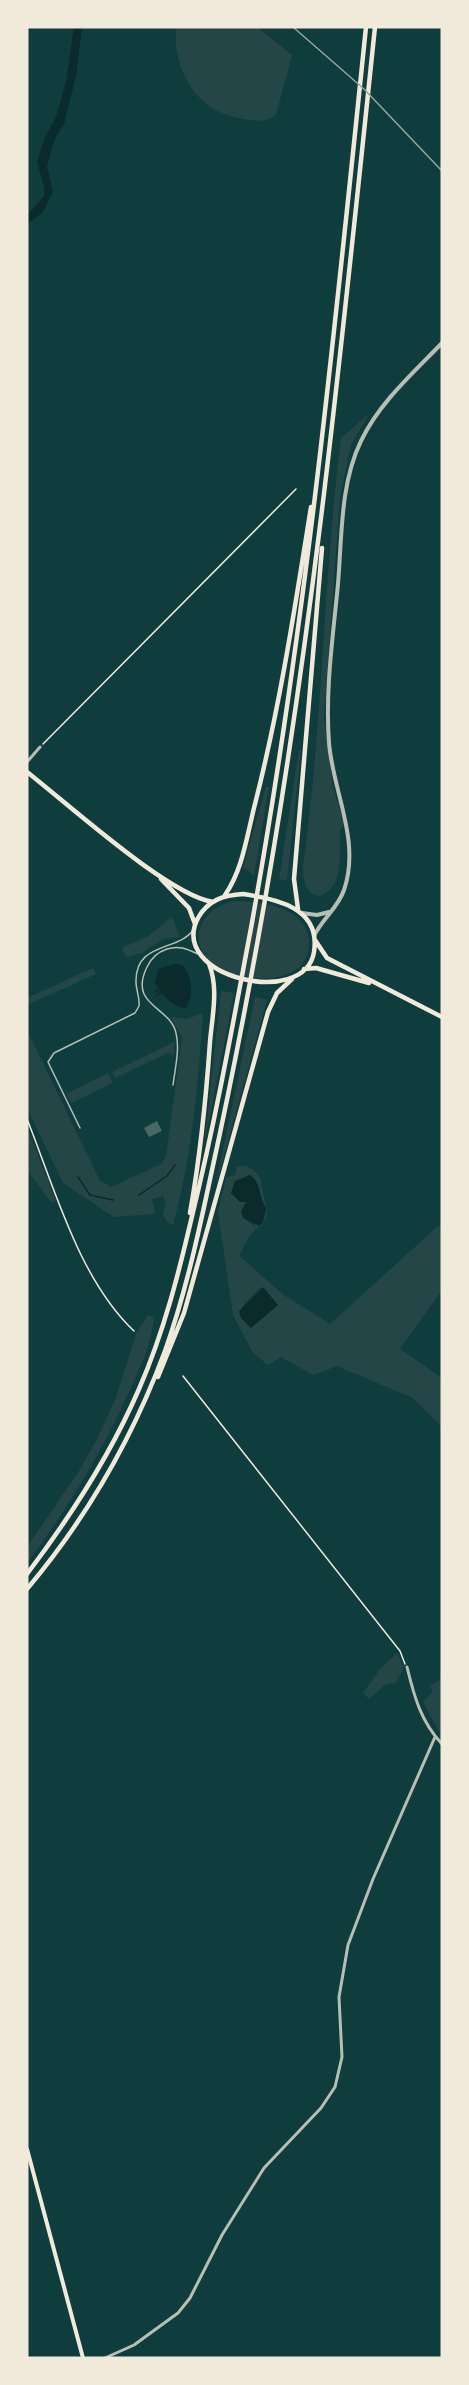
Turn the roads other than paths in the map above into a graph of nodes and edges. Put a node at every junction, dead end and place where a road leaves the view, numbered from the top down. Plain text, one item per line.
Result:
1 (366, 27) edge
2 (375, 27) edge
3 (442, 343) edge
4 (322, 437) junction
5 (328, 477) junction
6 (40, 747) road end
7 (27, 762) edge
8 (27, 772) edge
9 (154, 872) junction
10 (225, 895) junction
11 (213, 902) junction
12 (333, 910) junction
13 (300, 911) junction
14 (195, 927) junction
15 (314, 938) junction
16 (201, 956) junction
17 (208, 964) junction
18 (304, 969) junction
19 (292, 979) junction
20 (380, 986) junction
21 (442, 1017) edge
22 (173, 1085) dead end
23 (80, 1128) dead end
24 (162, 1327) junction
25 (139, 1413) junction
26 (27, 1574) edge
27 (27, 1589) edge
28 (407, 1667) road end
29 (435, 1737) junction
30 (442, 1744) edge
31 (27, 2149) edge
32 (83, 2358) edge
33 (105, 2358) edge

1 - 4 highway
2 - 5 highway
3 - 12 street
4 - 10 highway
4 - 24 highway
5 - 13 highway
5 - 25 highway
6 - 7 street
8 - 9 highway
9 - 11 highway
9 - 14 highway
10 - 11 highway
10 - 13 highway
11 - 14 highway
12 - 13 street
12 - 15 street
13 - 15 highway
14 - 16 highway
14 - 23 lane
15 - 18 highway
15 - 20 highway
16 - 17 highway
16 - 22 lane
17 - 19 highway
17 - 24 highway
18 - 19 highway
18 - 20 highway
19 - 25 highway
20 - 21 highway
24 - 26 highway
25 - 27 highway
28 - 29 street
29 - 30 street
29 - 33 street
31 - 32 main road

